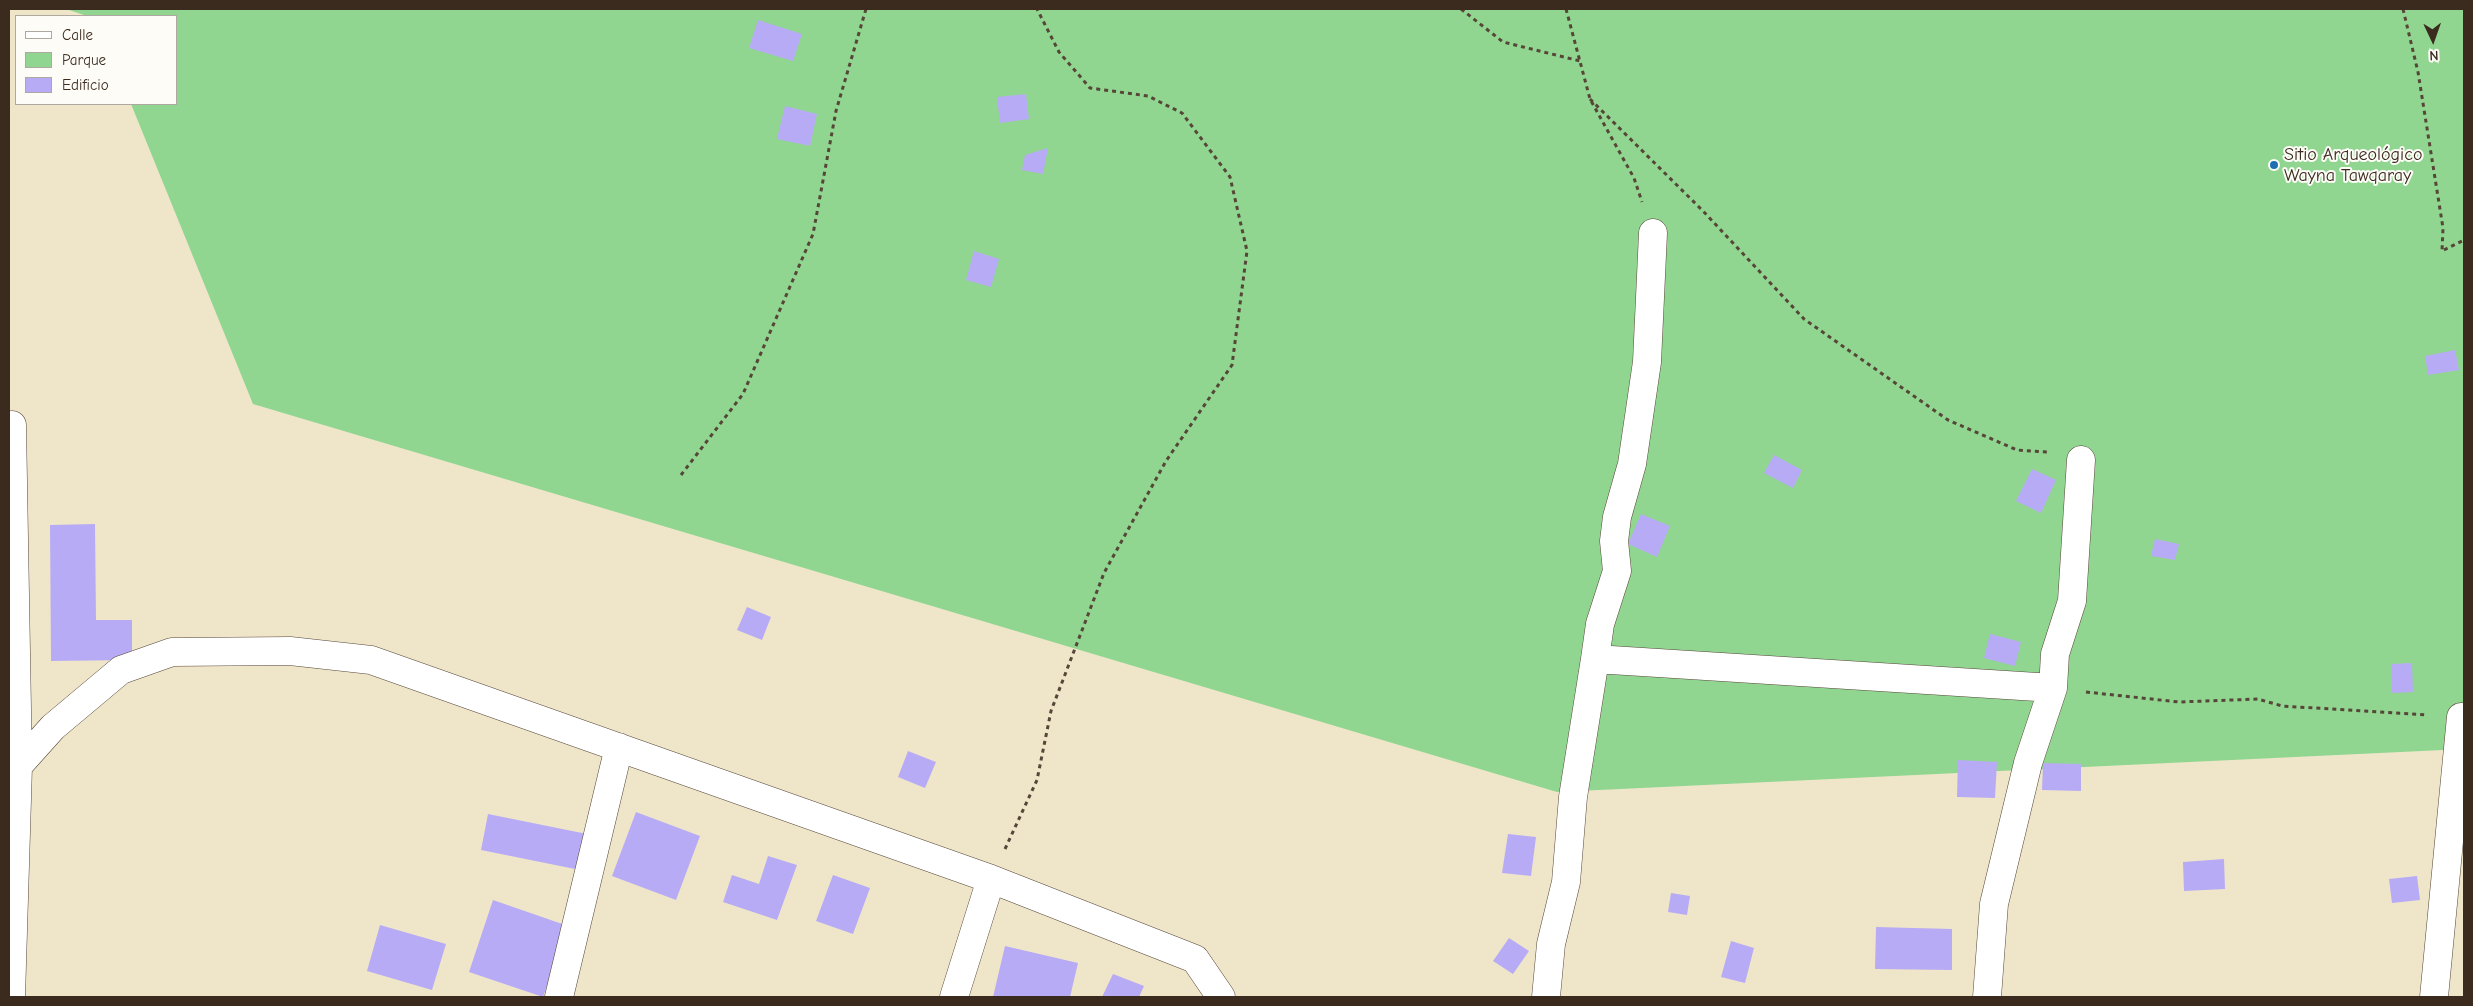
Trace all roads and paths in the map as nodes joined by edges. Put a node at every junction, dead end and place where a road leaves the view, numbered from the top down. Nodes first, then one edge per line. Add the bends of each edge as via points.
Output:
1 (866, 9) edge
2 (1036, 9) edge
3 (1461, 9) edge
4 (1566, 9) edge
5 (2403, 9) edge
6 (1580, 61) junction
7 (1590, 99) junction
8 (1653, 233) joint
9 (2464, 240) edge
10 (12, 425) dead end
11 (2081, 460) joint
12 (681, 475) dead end
13 (1594, 659) junction
14 (2053, 688) junction
15 (2460, 717) joint
16 (619, 747) junction
17 (14, 766) edge
18 (991, 879) junction
19 (11, 997) edge
20 (558, 997) edge
21 (954, 997) edge
22 (1220, 997) edge
23 (1546, 997) edge
24 (1987, 997) edge
25 (2434, 997) edge

1 - 12 path via 836,111 813,234 743,394
2 - 18 path via 1059,52 1090,88 1148,96 1182,113 1230,177 1246,251 1232,364 1166,461 1104,573 1051,711 1037,780
3 - 6 path via 1504,42
4 - 6 path
5 - 9 path via 2418,72 2442,228 2442,251
6 - 7 path
7 - 8 path via 1634,178
7 - 11 path via 1703,211 1804,319 1948,420 2017,450 2051,452
8 - 13 street via 1646,362 1632,464 1617,517 1614,541 1617,571 1600,624
10 - 17 street
11 - 14 street via 2072,601 2055,654
13 - 14 street
13 - 23 street via 1573,797 1566,882 1551,944
14 - 15 path via 2179,702 2258,699 2282,706
14 - 24 street via 2028,762 1994,904
15 - 25 street
16 - 17 street via 371,660 290,651 172,652 121,670 53,727
16 - 18 street
16 - 20 street
17 - 19 street
18 - 21 street
18 - 22 street via 1195,959

